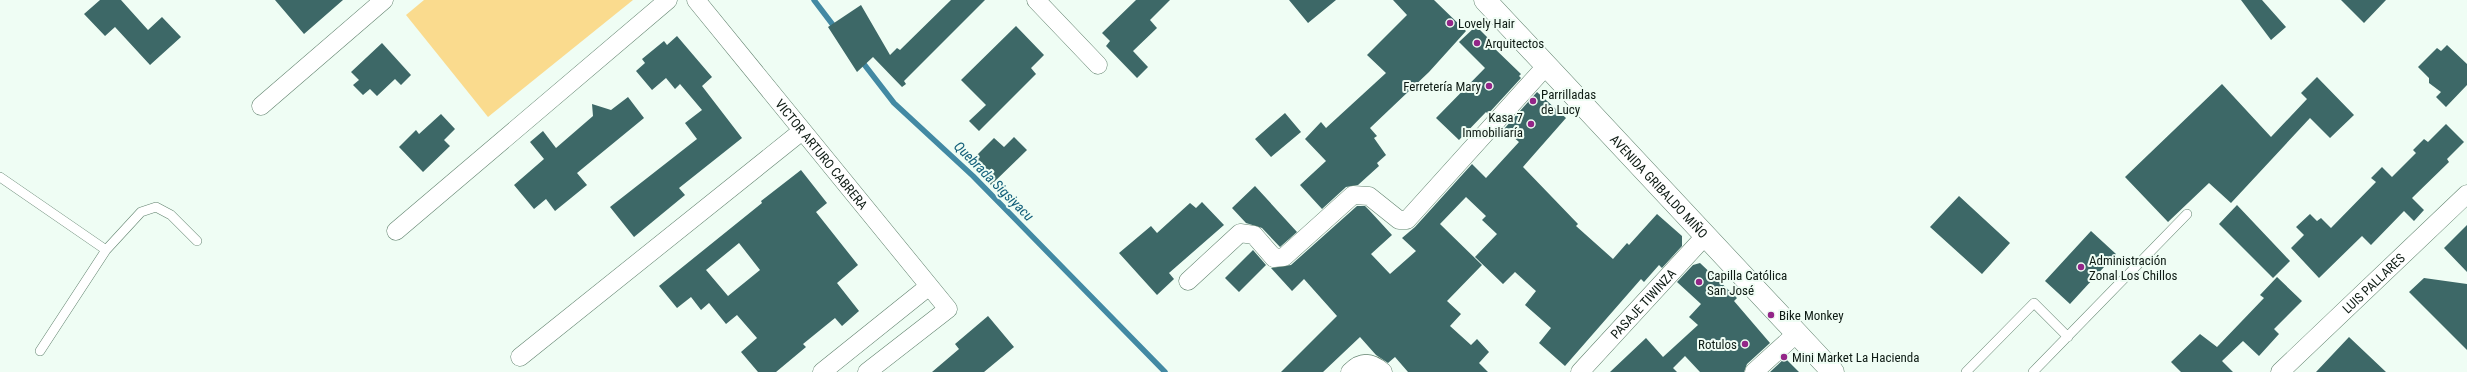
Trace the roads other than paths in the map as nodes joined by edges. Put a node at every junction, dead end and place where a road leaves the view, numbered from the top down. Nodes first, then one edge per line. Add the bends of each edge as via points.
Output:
1 (384, 0) edge
2 (668, 0) edge
3 (696, 0) edge
4 (1036, 0) edge
5 (1485, 0) edge
6 (1098, 65) dead end
7 (1546, 65) junction
8 (261, 106) dead end
9 (802, 131) junction
10 (0, 177) edge
11 (2467, 194) edge
12 (2187, 214) dead end
13 (396, 231) dead end
14 (1706, 235) junction
15 (197, 241) dead end
16 (106, 250) junction
17 (1188, 281) dead end
18 (928, 287) junction
19 (1797, 333) junction
20 (2068, 337) junction
21 (40, 351) dead end
22 (520, 357) dead end
23 (822, 372) edge
24 (867, 372) edge
25 (1350, 372) edge
26 (1383, 372) edge
27 (1580, 372) edge
28 (1754, 372) edge
29 (1834, 372) edge
30 (1966, 372) edge
31 (2033, 372) edge
32 (2280, 372) edge

1 - 8 street
2 - 13 street
3 - 9 street, VICTOR ARTURO CABRERA
4 - 6 street
5 - 7 street, AVENIDA GRIBALDO MIÑO
7 - 14 street, AVENIDA GRIBALDO MIÑO
7 - 17 street via 1407,220 1399,220 1370,196 1353,195 1284,257 1274,258 1254,235 1240,233
9 - 18 street, VICTOR ARTURO CABRERA
9 - 22 street
10 - 16 lane
11 - 32 street, LUIS PALLARES
12 - 20 lane
14 - 19 street, AVENIDA GRIBALDO MIÑO
14 - 27 street, PASAJE TIWINZA
15 - 16 lane via 171,215 156,207 141,212
16 - 21 lane
18 - 23 street
18 - 24 street, VICTOR ARTURO CABRERA via 948,309
19 - 28 street
19 - 29 street, AVENIDA GRIBALDO MIÑO
20 - 30 lane via 2034,303
20 - 31 lane
25 - 26 street via 1358,364 1364,363 1377,366

